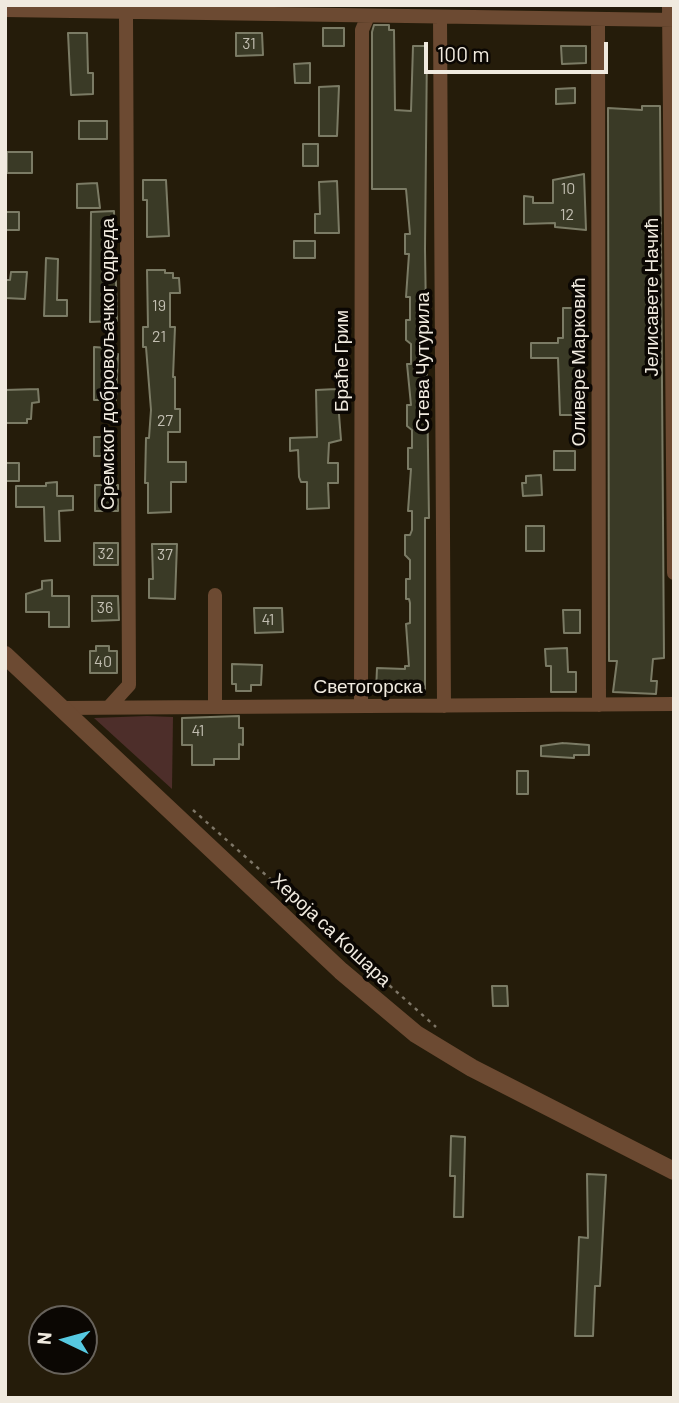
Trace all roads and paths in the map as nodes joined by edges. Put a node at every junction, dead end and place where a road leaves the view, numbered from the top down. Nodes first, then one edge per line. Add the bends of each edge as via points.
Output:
1 (669, 5) edge
2 (5, 10) edge
3 (389, 11) edge
4 (488, 11) edge
5 (573, 12) edge
6 (126, 14) junction
7 (368, 16) junction
8 (440, 17) junction
9 (598, 20) junction
10 (671, 20) edge
11 (674, 573) edge
12 (215, 595) dead end
13 (5, 655) edge
14 (674, 704) edge
15 (599, 705) junction
16 (361, 706) junction
17 (444, 706) junction
18 (110, 707) junction
19 (215, 707) junction
20 (62, 708) junction
21 (189, 807) dead end
22 (441, 1031) dead end
23 (674, 1171) edge

1 - 10 street, Јелисавете Начић
2 - 6 street
3 - 7 street
3 - 8 street
4 - 5 street
4 - 8 street
5 - 9 street
6 - 7 street
6 - 18 street, Сремског добровољачког одреда via 129,685
7 - 16 street, Браће Грим via 362,30
8 - 17 street, Стева Чутурила
9 - 10 street
9 - 15 street, Оливере Марковић
10 - 11 street, Јелисавете Начић
12 - 19 street
13 - 20 street, Хероја са Кошара
14 - 15 street, Светогорска
15 - 17 street, Светогорска
16 - 17 street, Светогорска
16 - 19 street, Светогорска
18 - 19 street, Светогорска
18 - 20 street, Светогорска
20 - 23 street, Хероја са Кошара via 341,971 416,1034 472,1068
21 - 22 path

